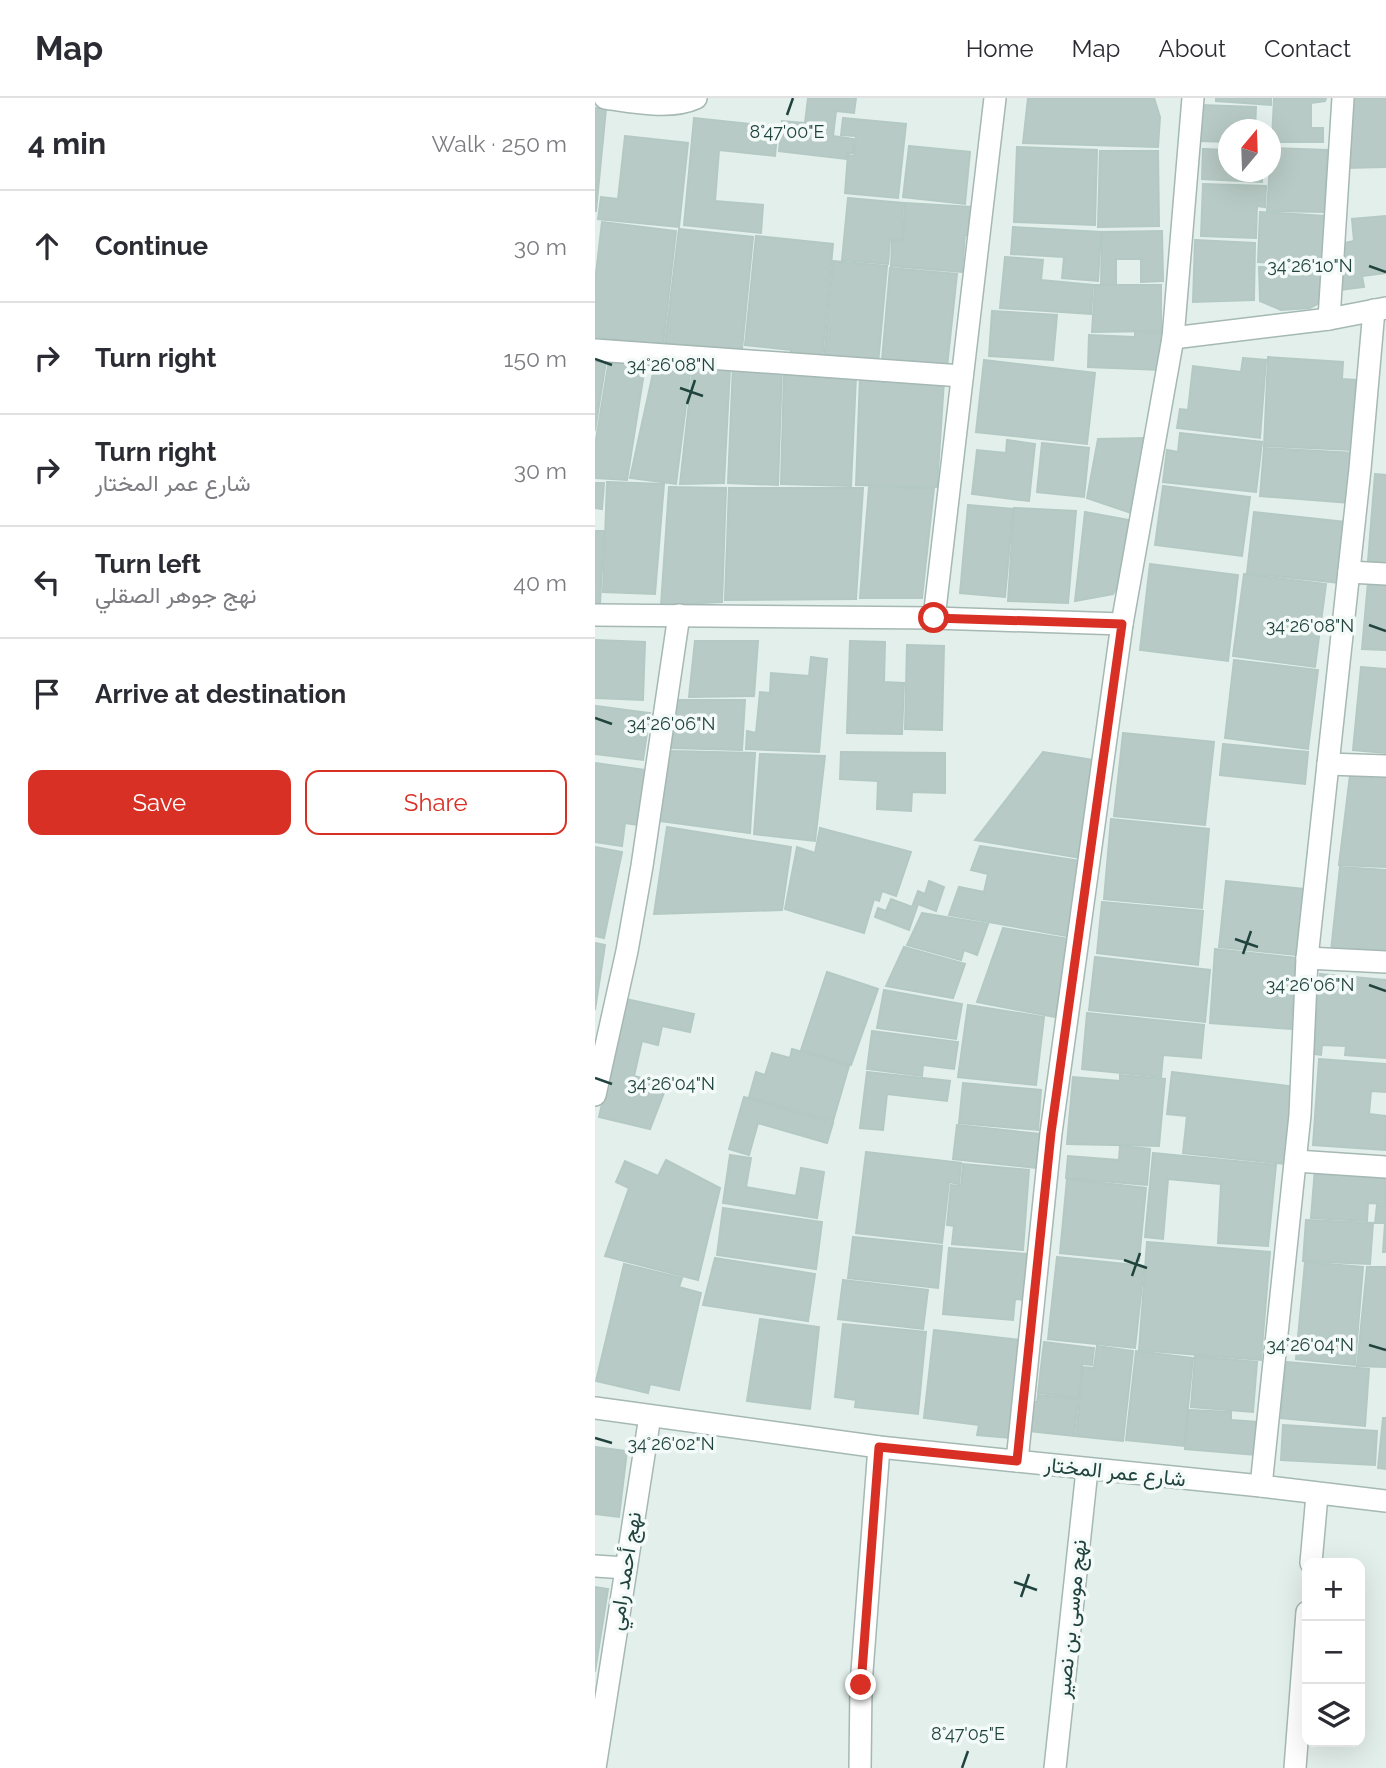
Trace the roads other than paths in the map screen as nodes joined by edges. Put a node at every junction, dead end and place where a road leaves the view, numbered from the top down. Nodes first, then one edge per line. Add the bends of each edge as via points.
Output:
1 (605, 98) edge
2 (696, 98) edge
3 (995, 98) edge
4 (1193, 98) edge
5 (1343, 98) edge
6 (1380, 309) edge
7 (1329, 319) junction
8 (1173, 338) junction
9 (595, 350) edge
10 (962, 376) junction
11 (1349, 572) junction
12 (1386, 574) edge
13 (595, 615) edge
14 (679, 615) junction
15 (934, 618) junction
16 (1122, 624) junction
17 (1328, 764) junction
18 (1386, 766) edge
19 (1307, 958) junction
20 (1386, 962) edge
21 (596, 1086) edge
22 (1296, 1161) junction
23 (1386, 1167) edge
24 (595, 1408) edge
25 (650, 1416) junction
26 (879, 1447) junction
27 (1017, 1461) junction
28 (1087, 1470) junction
29 (1261, 1486) junction
30 (1317, 1494) junction
31 (1386, 1502) edge
32 (1311, 1558) edge
33 (595, 1566) edge
34 (626, 1568) junction
35 (1306, 1621) edge
36 (595, 1768) edge
37 (860, 1768) edge
38 (1055, 1768) edge
39 (1295, 1768) edge

1 - 2 street via 684,104
3 - 10 street
4 - 8 street
5 - 7 street
6 - 7 street
6 - 11 street
7 - 8 street
8 - 16 street
9 - 10 street
10 - 15 street
11 - 12 street
11 - 17 street
13 - 14 street
14 - 15 street
14 - 21 street via 640,878
15 - 16 street
16 - 27 street via 1051,1133
17 - 18 street
17 - 19 street
19 - 20 street
19 - 22 street
22 - 23 street
22 - 29 street
24 - 25 street, شارع عمر المختار
25 - 26 street, شارع عمر المختار
25 - 34 street, نهج أحمد رامي
26 - 27 street, شارع عمر المختار
26 - 37 street via 861,1685
27 - 28 street, شارع عمر المختار
28 - 29 street, شارع عمر المختار
28 - 38 street, نهج موسى بن نصير
29 - 30 street, شارع عمر المختار
30 - 31 street, شارع عمر المختار
30 - 32 street
33 - 34 street
34 - 36 street, نهج أحمد رامي
35 - 39 street

